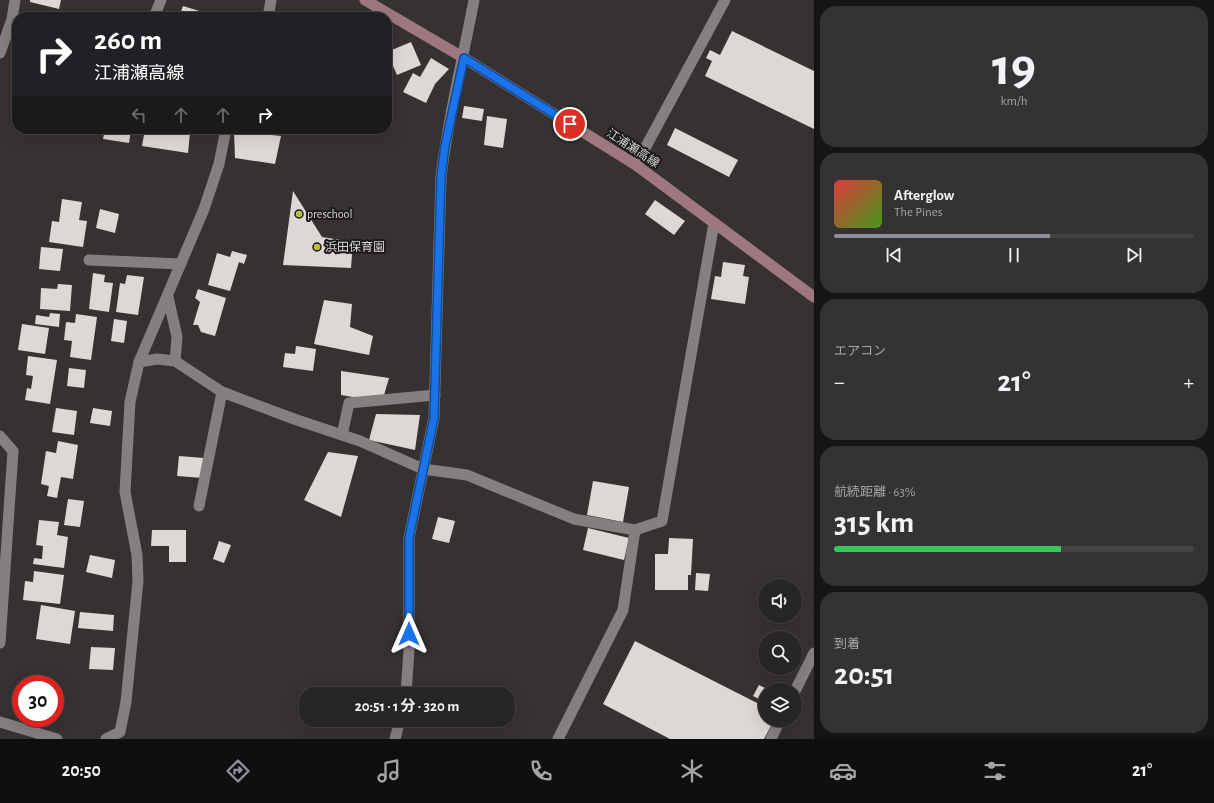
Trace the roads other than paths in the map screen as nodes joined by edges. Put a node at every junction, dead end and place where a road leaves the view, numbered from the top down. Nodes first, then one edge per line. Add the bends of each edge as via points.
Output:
1 (15, 0) edge
2 (161, 0) edge
3 (271, 0) edge
4 (365, 0) edge
5 (474, 0) edge
6 (725, 0) edge
7 (13, 12) edge
8 (156, 12) edge
9 (269, 12) edge
10 (385, 12) edge
11 (392, 16) edge
12 (12, 19) edge
13 (0, 53) edge
14 (464, 58) junction
15 (225, 134) edge
16 (636, 165) junction
17 (714, 223) junction
18 (90, 260) dead end
19 (181, 264) junction
20 (168, 297) junction
21 (814, 297) edge
22 (139, 362) junction
23 (175, 362) junction
24 (222, 392) junction
25 (434, 395) junction
26 (342, 435) junction
27 (0, 436) edge
28 (423, 469) junction
29 (199, 506) dead end
30 (636, 530) junction
31 (0, 643) edge
32 (814, 653) edge
33 (799, 683) edge
34 (406, 687) edge
35 (0, 722) edge
36 (399, 727) edge
37 (777, 727) edge
38 (124, 735) edge
39 (57, 739) edge
40 (106, 739) edge
41 (396, 739) edge
42 (558, 739) edge
43 (771, 739) edge

1 - 7 street
2 - 8 street
3 - 9 street
4 - 10 main road, 江浦瀬高線
5 - 14 street
6 - 16 street
11 - 14 main road, 江浦瀬高線
12 - 13 street
14 - 16 main road, 江浦瀬高線
14 - 25 street via 441,177
15 - 19 street via 209,194
16 - 17 main road, 江浦瀬高線
17 - 21 main road, 江浦瀬高線
17 - 30 street via 662,520
18 - 19 street
19 - 20 street
20 - 22 street
20 - 23 street via 177,337
22 - 23 street
22 - 38 street via 130,402 125,492 137,555 138,581
23 - 24 street
24 - 26 street
24 - 29 street
25 - 26 street via 349,403
25 - 28 street via 434,418
26 - 28 street
27 - 31 street via 13,451
28 - 30 street via 466,475 574,519
28 - 34 street via 409,538
30 - 42 street via 623,610
32 - 33 street
35 - 39 street
36 - 41 street
37 - 43 street
38 - 40 street

